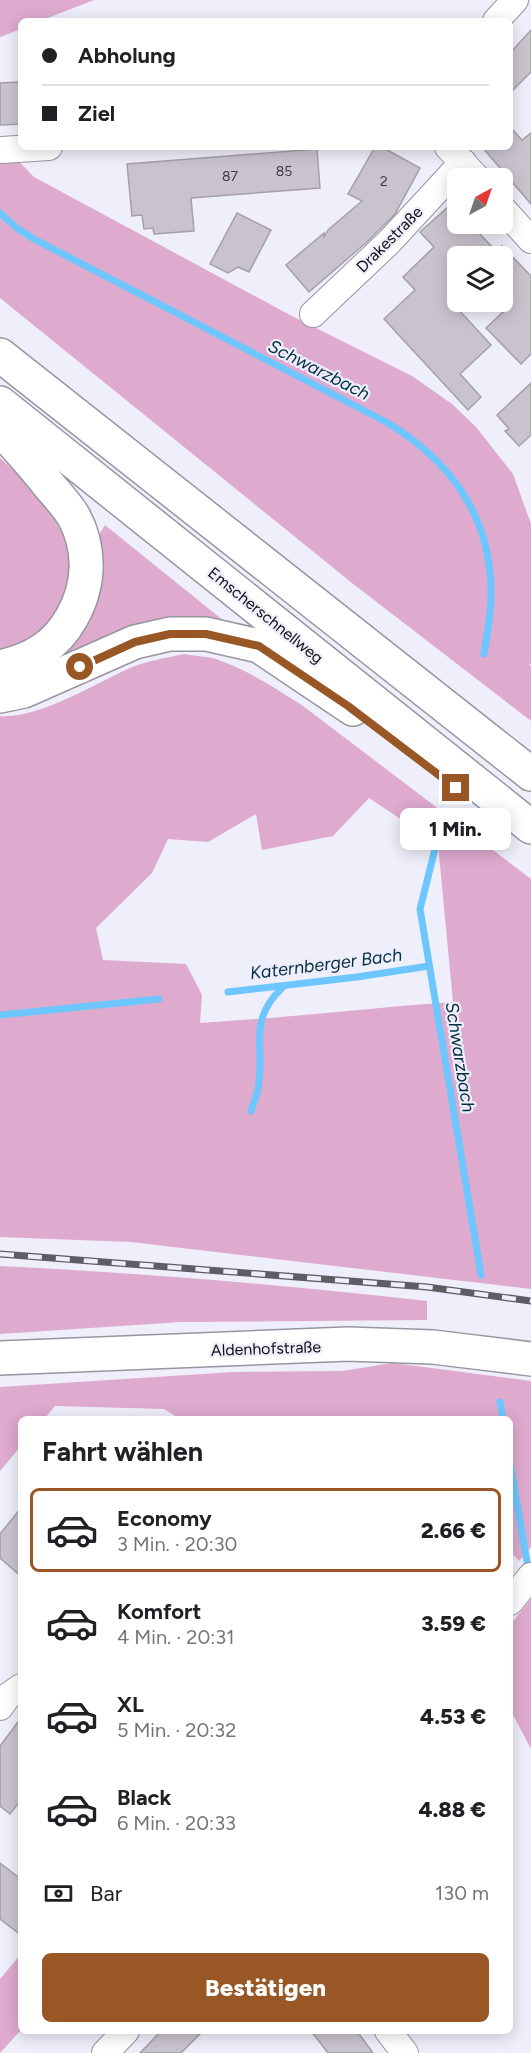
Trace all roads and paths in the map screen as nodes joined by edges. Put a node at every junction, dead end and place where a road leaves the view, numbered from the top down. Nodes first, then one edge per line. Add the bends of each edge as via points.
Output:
1 (515, 0) edge
2 (499, 18) edge
3 (18, 149) edge
4 (2, 150) dead end
5 (463, 163) edge
6 (513, 220) edge
7 (531, 240) edge
8 (313, 314) dead end
9 (0, 355) edge
10 (0, 403) edge
11 (0, 429) edge
12 (0, 668) edge
13 (0, 696) edge
14 (531, 774) edge
15 (531, 828) edge
16 (0, 1358) edge
17 (531, 1359) edge
18 (18, 1689) edge
19 (0, 1707) edge
20 (123, 2034) edge
21 (390, 2034) edge
22 (105, 2053) edge
23 (405, 2053) edge

1 - 2 street
3 - 4 street
5 - 8 street, Drakestraße via 389,242
6 - 7 street
9 - 14 main road
10 - 15 main road, Emscherschnellweg
11 - 12 main road via 73,514 87,560 87,579 80,603 68,625 38,654
13 - 15 main road via 24,692 135,642 170,634 206,634 259,646 348,706 474,802
16 - 17 main road, Aldenhofstraße via 348,1344 433,1347
18 - 19 street
20 - 22 street
21 - 23 street

